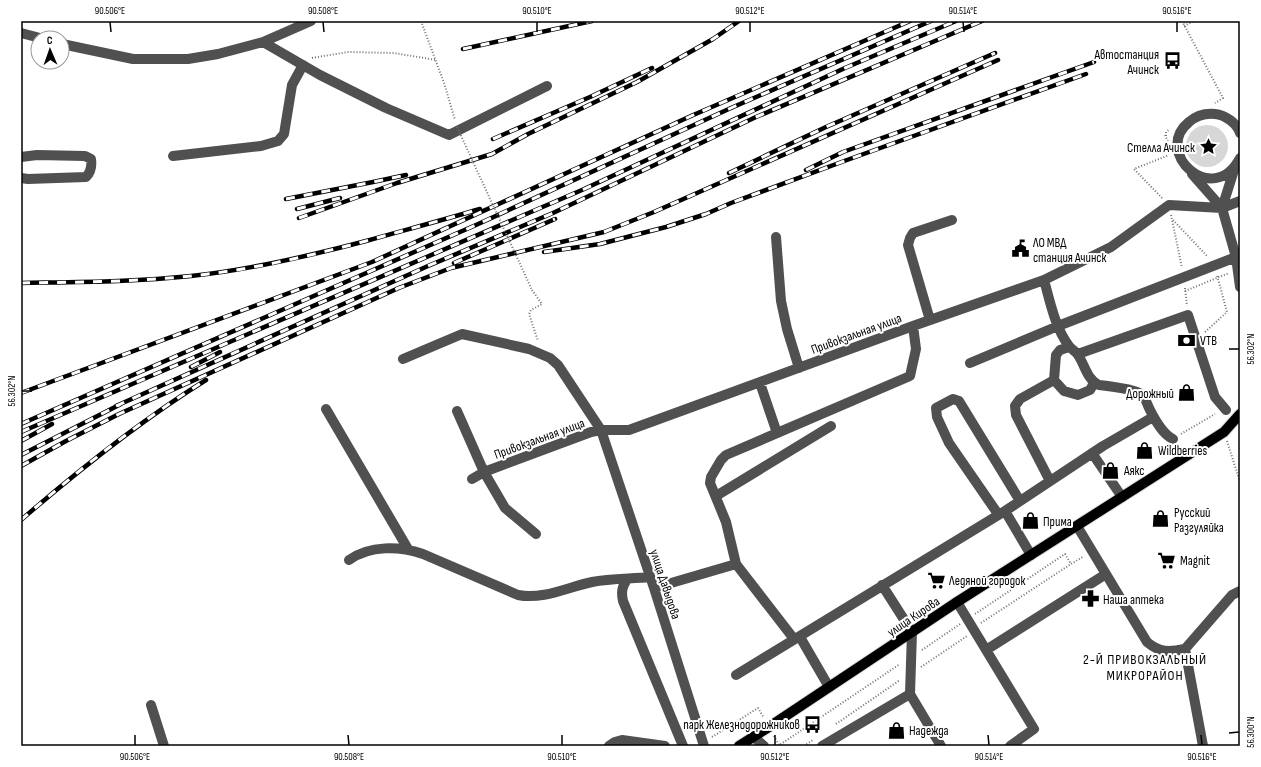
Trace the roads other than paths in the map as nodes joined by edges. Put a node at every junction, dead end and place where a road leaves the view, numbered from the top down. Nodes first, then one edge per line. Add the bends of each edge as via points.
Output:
1 (311, 21) edge
2 (263, 42) junction
3 (70, 46) edge
4 (300, 63) junction
5 (548, 86) dead end
6 (1240, 133) edge
7 (173, 156) dead end
8 (21, 157) edge
9 (1238, 163) edge
10 (1189, 171) junction
11 (21, 178) edge
12 (1240, 201) edge
13 (1222, 208) junction
14 (952, 220) dead end
15 (776, 237) dead end
16 (1236, 257) junction
17 (1044, 280) junction
18 (1240, 287) edge
19 (930, 320) junction
20 (913, 326) junction
21 (1058, 326) junction
22 (1069, 347) junction
23 (1078, 354) junction
24 (403, 359) dead end
25 (970, 363) dead end
26 (799, 368) junction
27 (1054, 380) junction
28 (760, 383) junction
29 (1094, 383) junction
30 (326, 409) dead end
31 (1226, 410) dead end
32 (457, 411) dead end
33 (1240, 414) edge
34 (1153, 417) junction
35 (831, 426) dead end
36 (601, 430) junction
37 (777, 433) junction
38 (1173, 439) dead end
39 (1092, 453) junction
40 (484, 472) junction
41 (472, 479) dead end
42 (1050, 481) junction
43 (716, 496) junction
44 (1122, 497) junction
45 (1020, 501) junction
46 (1001, 513) junction
47 (1077, 526) junction
48 (536, 534) dead end
49 (408, 549) junction
50 (1030, 555) junction
51 (348, 560) dead end
52 (736, 564) junction
53 (1106, 574) junction
54 (650, 577) junction
55 (627, 579) junction
56 (882, 586) junction
57 (654, 588) junction
58 (1240, 591) edge
59 (957, 602) junction
60 (912, 632) junction
61 (797, 638) junction
62 (1185, 648) junction
63 (986, 650) junction
64 (736, 675) dead end
65 (829, 687) junction
66 (910, 694) junction
67 (151, 705) dead end
68 (754, 737) junction
69 (819, 742) edge
70 (703, 744) edge
71 (938, 745) edge
72 (164, 746) edge
73 (609, 746) edge
74 (665, 746) edge
75 (683, 746) edge
76 (739, 746) edge
77 (764, 746) edge
78 (1010, 746) edge
79 (1203, 746) edge

1 - 2 street
2 - 3 street via 218,54 159,60 133,59
2 - 4 street
4 - 5 street via 386,108 449,135
4 - 7 street via 292,85 284,134 278,141 261,146
6 - 10 street via 1232,121 1220,115 1208,113 1195,117 1186,125 1178,144 1181,161
8 - 11 street via 85,156 90,159 91,165 86,177
9 - 10 street via 1225,175 1213,178
9 - 13 street
10 - 13 street
12 - 13 street, Привокзальная улица
13 - 16 street
13 - 17 street, Привокзальная улица via 1169,205 1111,247
14 - 19 street via 913,233 908,245
15 - 26 street via 781,301
16 - 18 street
16 - 21 street
17 - 19 street, Привокзальная улица
17 - 21 street
19 - 20 street, Привокзальная улица
20 - 26 street, Привокзальная улица
20 - 37 street via 916,349 910,376
21 - 22 street
21 - 25 street
22 - 23 street
22 - 27 street via 1060,350 1056,355
23 - 29 street
23 - 31 street via 1188,315 1216,397
24 - 36 street, улица Давыдова via 462,334 542,353 558,364
26 - 28 street, Привокзальная улица
27 - 29 street via 1064,391 1078,395 1090,390
27 - 42 street via 1020,399 1015,406 1016,415
28 - 36 street, Привокзальная улица via 629,430
28 - 37 street
29 - 34 street via 1141,393
30 - 49 street
32 - 40 street
33 - 44 main road, улица Кирова via 1224,432
34 - 38 street via 1167,436
34 - 39 street
35 - 43 street
36 - 40 street, Привокзальная улица
36 - 54 street, улица Давыдова
37 - 43 street via 726,455 711,477 710,483
39 - 42 street
39 - 44 street
40 - 41 street, Привокзальная улица
40 - 48 street via 505,508
42 - 45 street
43 - 52 street via 726,522
44 - 47 main road, улица Кирова
45 - 46 street
45 - 46 street via 959,401 953,399 936,408 937,417 949,443
46 - 50 street
46 - 56 street
47 - 50 main road, улица Кирова
47 - 53 street
49 - 51 street via 370,551 357,554
49 - 55 street via 527,597 592,582
50 - 59 main road, улица Кирова
52 - 57 street
52 - 61 street
53 - 62 street via 1147,642 1154,648 1164,651
53 - 63 street
54 - 55 street
54 - 57 street, улица Давыдова
55 - 75 street via 622,587 623,601
56 - 60 street
56 - 61 street
57 - 70 street, улица Давыдова
58 - 62 street via 1232,595
59 - 60 main road, улица Кирова
59 - 63 street
60 - 65 main road, улица Кирова
60 - 66 street
61 - 64 street
61 - 65 street
62 - 79 street
63 - 78 street via 1034,729
65 - 68 main road, улица Кирова
66 - 69 street
66 - 71 street
67 - 72 street
68 - 76 main road, улица Кирова
68 - 77 street
73 - 74 street via 622,740

